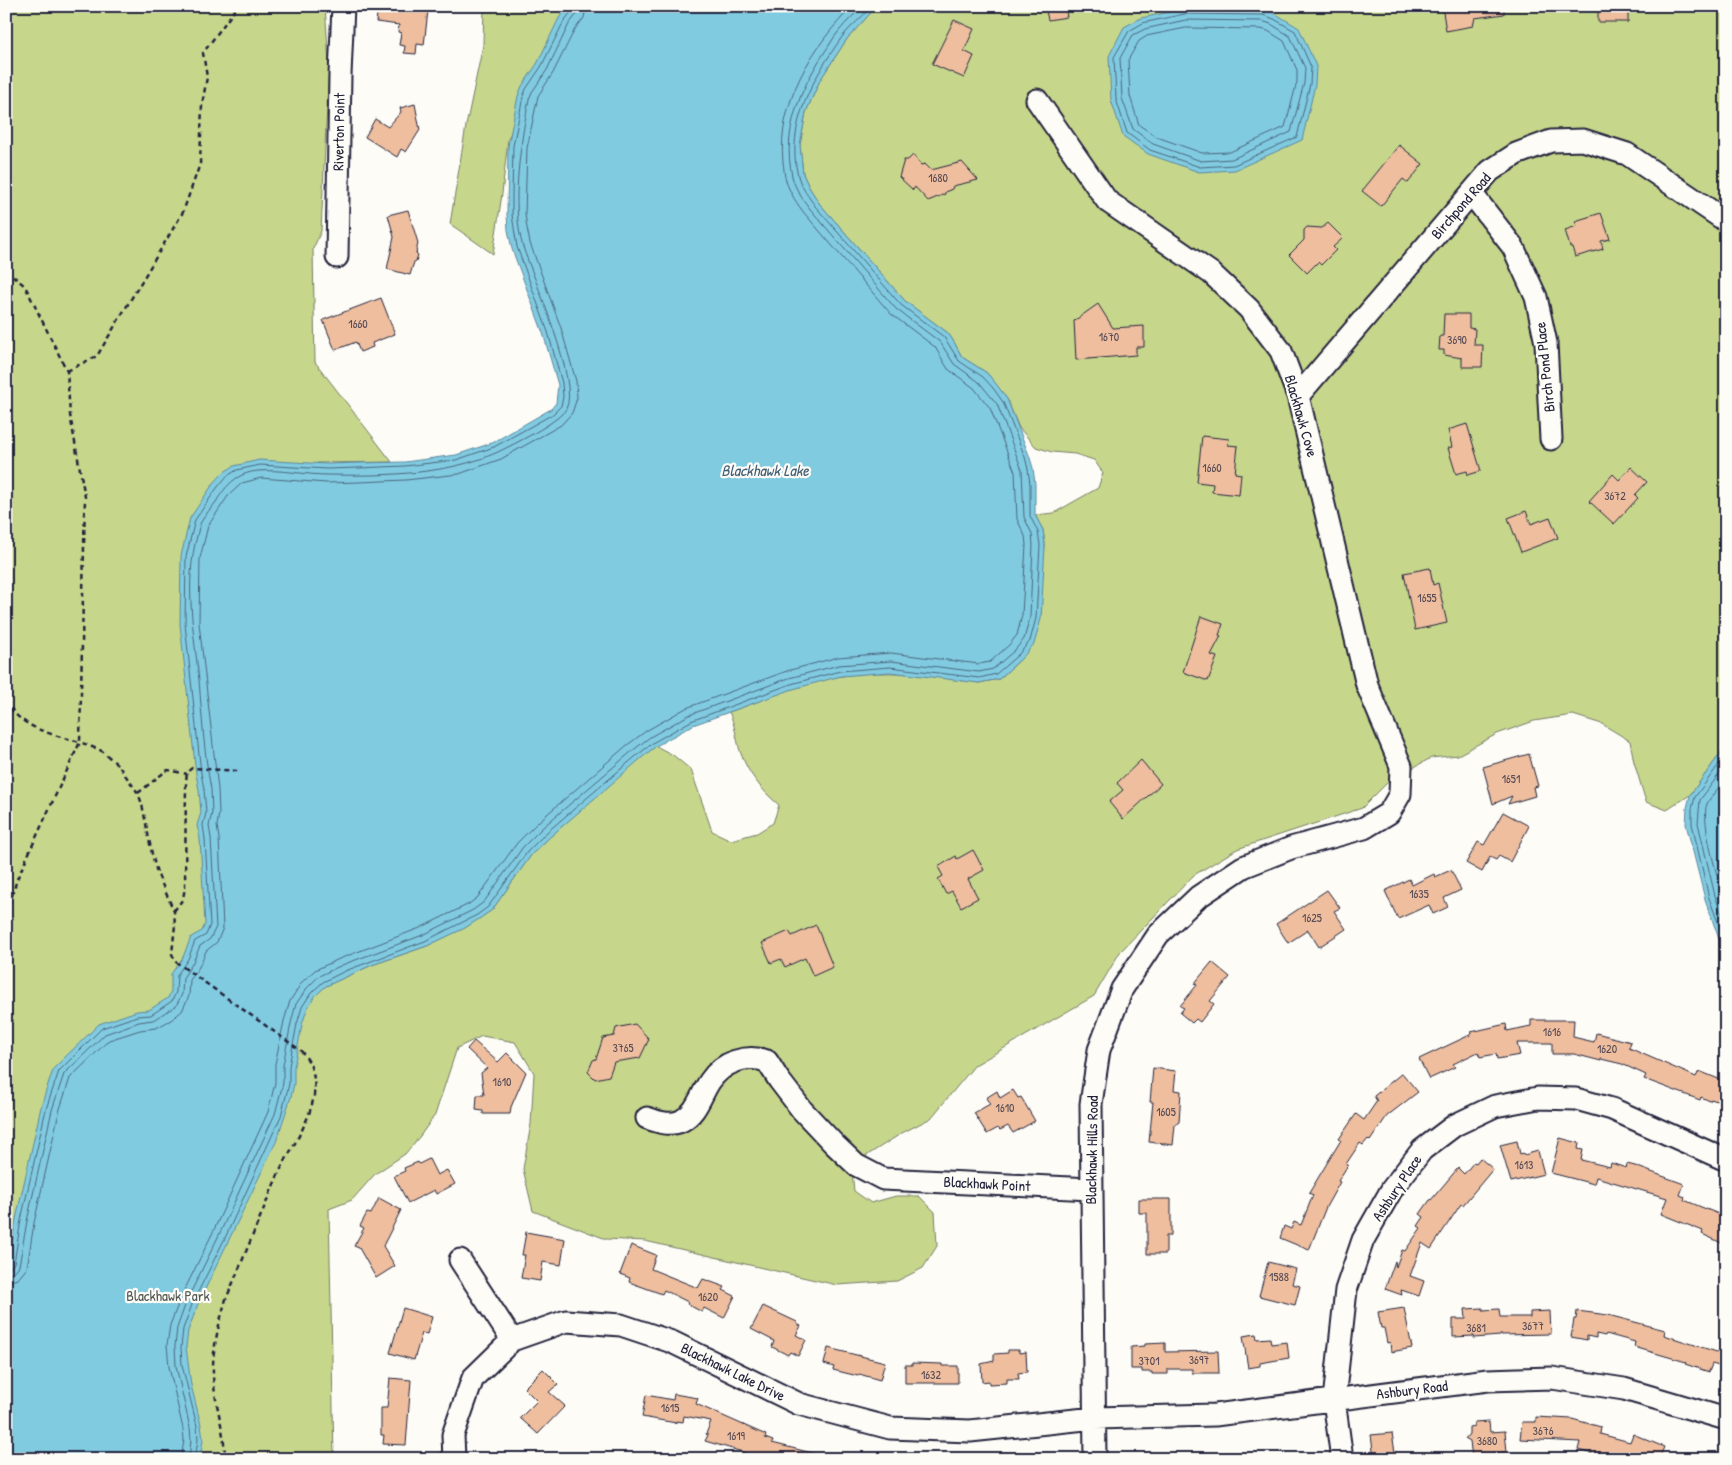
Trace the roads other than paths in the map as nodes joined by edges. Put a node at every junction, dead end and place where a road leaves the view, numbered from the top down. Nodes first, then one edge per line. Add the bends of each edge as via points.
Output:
1 (343, 6) edge
2 (1037, 100) dead end
3 (1472, 194) junction
4 (1726, 221) edge
5 (338, 257) dead end
6 (1298, 396) junction
7 (1551, 439) dead end
8 (1400, 794) joint
9 (647, 1118) dead end
10 (1726, 1160) edge
11 (1091, 1189) junction
12 (460, 1260) dead end
13 (512, 1340) junction
14 (1334, 1400) junction
15 (1095, 1418) junction
16 (1726, 1419) edge
17 (454, 1459) edge
18 (1095, 1459) edge
19 (1342, 1459) edge

1 - 5 street, Riverton Point
2 - 6 street, Blackhawk Cove via 1106,201 1211,273 1249,309 1281,351
3 - 4 street, Birchpond Road via 1490,171 1516,154 1551,141 1584,140 1627,154
3 - 6 street, Birchpond Road
3 - 7 street, Birch Pond Place via 1513,247 1536,297 1546,343
6 - 8 street, Blackhawk Cove via 1367,685 1401,766
8 - 11 street, Blackhawk Hills Road via 1389,813 1364,828 1291,848 1244,867 1198,897 1158,935 1122,989 1099,1050 1091,1104
9 - 11 street, Blackhawk Point via 664,1124 679,1122 688,1116 710,1081 726,1064 757,1058 767,1061 802,1110 834,1144 856,1165 882,1179
10 - 14 street, Ashbury Place via 1612,1109 1576,1099 1538,1098 1495,1106 1455,1125 1422,1150 1392,1189 1363,1240 1346,1290
11 - 15 street, Blackhawk Hills Road
12 - 13 street
13 - 15 street, Blackhawk Lake Drive via 566,1321 621,1325 672,1342 799,1404 890,1428 970,1432
13 - 17 street, Blackhawk Lake Drive via 473,1378 453,1435
14 - 15 street, Ashbury Road via 1215,1415
14 - 16 street, Ashbury Road via 1488,1380 1552,1378 1624,1389
14 - 19 street, Ashbury Place
15 - 18 street, Blackhawk Hills Road

